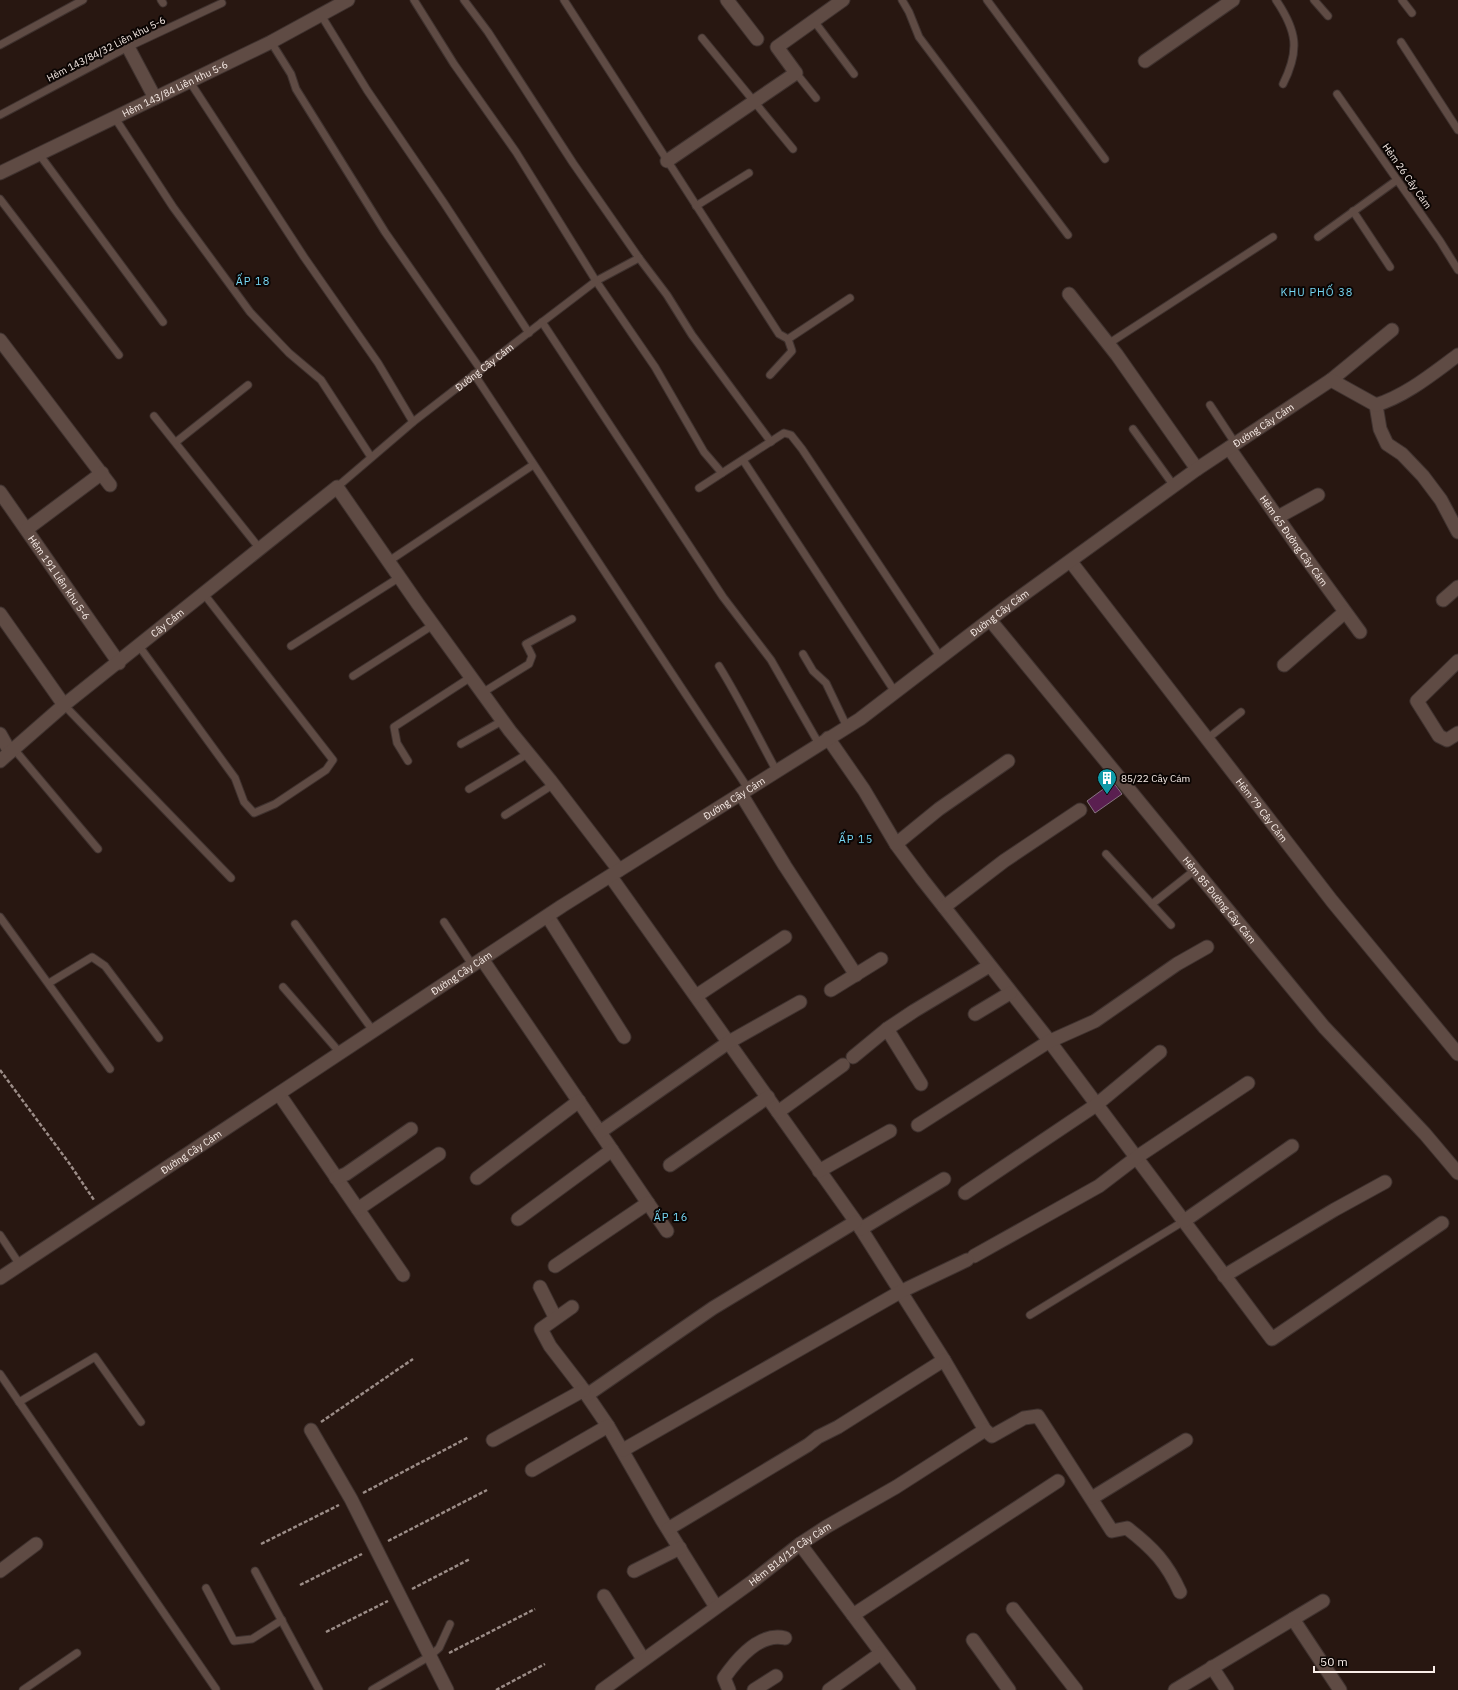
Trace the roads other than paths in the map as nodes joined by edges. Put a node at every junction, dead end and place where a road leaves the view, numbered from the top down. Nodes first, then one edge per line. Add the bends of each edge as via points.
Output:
1 (83, 0) edge
2 (348, 0) edge
3 (414, 0) edge
4 (464, 0) edge
5 (564, 0) edge
6 (727, 0) edge
7 (843, 0) edge
8 (902, 0) edge
9 (987, 0) edge
10 (1233, 0) edge
11 (1276, 0) edge
12 (1314, 0) edge
13 (1402, 0) edge
14 (222, 3) dead end
15 (1412, 13) dead end
16 (321, 15) junction
17 (1328, 16) dead end
18 (814, 21) junction
19 (702, 38) dead end
20 (757, 39) dead end
21 (271, 42) junction
22 (1401, 42) dead end
23 (0, 45) edge
24 (128, 47) junction
25 (1145, 61) dead end
26 (796, 73) junction
27 (854, 74) dead end
28 (190, 82) junction
29 (1283, 84) dead end
30 (1337, 94) dead end
31 (156, 98) junction
32 (816, 98) dead end
33 (754, 102) junction
34 (0, 115) edge
35 (115, 118) junction
36 (1458, 130) edge
37 (792, 149) dead end
38 (39, 154) junction
39 (1105, 159) dead end
40 (667, 161) junction
41 (0, 173) edge
42 (749, 173) dead end
43 (1397, 180) junction
44 (0, 199) edge
45 (696, 206) junction
46 (1353, 212) junction
47 (1068, 235) dead end
48 (1318, 236) dead end
49 (1273, 237) dead end
50 (639, 258) junction
51 (1390, 267) dead end
52 (1458, 270) edge
53 (596, 281) junction
54 (1069, 294) dead end
55 (850, 298) dead end
56 (163, 322) dead end
57 (542, 322) junction
58 (1392, 330) dead end
59 (529, 332) junction
60 (788, 339) junction
61 (0, 340) edge
62 (1108, 344) junction
63 (1458, 355) edge
64 (119, 356) dead end
65 (478, 372) junction
66 (770, 375) dead end
67 (1331, 380) junction
68 (248, 386) dead end
69 (1210, 405) dead end
70 (1376, 405) junction
71 (154, 416) dead end
72 (414, 422) junction
73 (1133, 429) dead end
74 (176, 442) junction
75 (770, 442) junction
76 (1232, 445) junction
77 (371, 456) junction
78 (743, 460) junction
79 (533, 465) junction
80 (1197, 469) junction
81 (102, 473) junction
82 (722, 473) junction
83 (110, 485) dead end
84 (1174, 486) junction
85 (337, 487) junction
86 (700, 488) dead end
87 (0, 492) edge
88 (1318, 495) dead end
89 (1278, 517) junction
90 (1455, 528) edge
91 (27, 529) junction
92 (260, 549) junction
93 (389, 561) junction
94 (1071, 562) junction
95 (400, 577) junction
96 (1458, 587) edge
97 (204, 594) junction
98 (1443, 600) dead end
99 (1345, 612) junction
100 (0, 614) edge
101 (572, 619) dead end
102 (990, 620) junction
103 (433, 625) junction
104 (1360, 632) dead end
105 (139, 646) junction
106 (291, 646) dead end
107 (803, 654) dead end
108 (941, 658) junction
109 (1458, 661) edge
110 (119, 663) junction
111 (1284, 665) dead end
112 (719, 666) dead end
113 (353, 676) dead end
114 (470, 677) junction
115 (895, 692) junction
116 (482, 693) junction
117 (64, 705) junction
118 (1241, 712) dead end
119 (502, 721) junction
120 (847, 727) junction
121 (1458, 733) edge
122 (0, 734) edge
123 (1207, 739) junction
124 (823, 741) junction
125 (460, 744) dead end
126 (12, 750) junction
127 (529, 754) junction
128 (408, 760) dead end
129 (0, 761) edge
130 (1008, 761) dead end
131 (776, 770) junction
132 (554, 784) junction
133 (469, 789) dead end
134 (745, 792) junction
135 (1080, 810) dead end
136 (506, 815) dead end
137 (896, 844) junction
138 (98, 849) dead end
139 (1106, 854) dead end
140 (1195, 870) junction
141 (615, 873) junction
142 (231, 878) dead end
143 (1152, 904) junction
144 (944, 907) junction
145 (0, 917) edge
146 (548, 917) junction
147 (444, 922) dead end
148 (295, 924) dead end
149 (1171, 925) dead end
150 (785, 937) dead end
151 (1207, 947) dead end
152 (881, 959) dead end
153 (478, 963) junction
154 (989, 966) junction
155 (856, 975) junction
156 (49, 984) junction
157 (283, 987) dead end
158 (831, 990) dead end
159 (1010, 993) junction
160 (696, 996) junction
161 (800, 1002) dead end
162 (975, 1014) dead end
163 (887, 1029) junction
164 (374, 1032) junction
165 (624, 1037) dead end
166 (159, 1038) dead end
167 (729, 1042) junction
168 (1048, 1042) junction
169 (1160, 1052) dead end
170 (341, 1054) junction
171 (1458, 1054) edge
172 (110, 1069) dead end
173 (1248, 1083) dead end
174 (921, 1084) dead end
175 (279, 1094) junction
176 (768, 1097) junction
177 (579, 1101) junction
178 (1096, 1105) junction
179 (778, 1112) junction
180 (918, 1125) dead end
181 (411, 1129) dead end
182 (890, 1131) dead end
183 (600, 1132) junction
184 (1292, 1146) dead end
185 (612, 1150) junction
186 (439, 1154) dead end
187 (1137, 1157) junction
188 (670, 1165) dead end
189 (819, 1170) junction
190 (1458, 1173) edge
191 (336, 1178) junction
192 (476, 1178) dead end
193 (944, 1179) dead end
194 (1386, 1182) dead end
195 (965, 1193) dead end
196 (648, 1203) junction
197 (358, 1209) junction
198 (518, 1218) dead end
199 (1184, 1221) junction
200 (1442, 1223) dead end
201 (858, 1226) junction
202 (667, 1231) dead end
203 (0, 1235) edge
204 (20, 1265) junction
205 (555, 1266) dead end
206 (403, 1275) dead end
207 (1224, 1276) junction
208 (0, 1278) edge
209 (540, 1287) dead end
210 (900, 1292) junction
211 (572, 1307) dead end
212 (1030, 1315) dead end
213 (555, 1317) junction
214 (944, 1360) junction
215 (0, 1374) edge
216 (586, 1393) junction
217 (19, 1402) junction
218 (141, 1422) dead end
219 (608, 1426) junction
220 (311, 1430) road end
221 (985, 1430) junction
222 (493, 1440) dead end
223 (1186, 1440) dead end
224 (623, 1450) junction
225 (532, 1470) dead end
226 (1058, 1481) dead end
227 (1092, 1498) junction
228 (668, 1529) junction
229 (36, 1544) dead end
230 (800, 1544) junction
231 (680, 1548) junction
232 (0, 1571) edge
233 (254, 1571) dead end
234 (634, 1571) dead end
235 (206, 1588) dead end
236 (1180, 1592) dead end
237 (604, 1596) dead end
238 (1323, 1601) dead end
239 (716, 1606) junction
240 (1013, 1609) dead end
241 (853, 1615) junction
242 (1293, 1619) junction
243 (282, 1620) junction
244 (450, 1624) dead end
245 (785, 1638) dead end
246 (973, 1640) dead end
247 (76, 1653) dead end
248 (881, 1653) junction
249 (431, 1659) junction
250 (643, 1659) junction
251 (1212, 1667) junction
252 (776, 1676) dead end
253 (216, 1689) edge
254 (23, 1690) edge
255 (319, 1690) edge
256 (372, 1690) edge
257 (447, 1690) edge
258 (602, 1690) edge
259 (729, 1690) edge
260 (754, 1690) edge
261 (829, 1690) edge
262 (908, 1690) edge
263 (1008, 1690) edge
264 (1076, 1690) edge
265 (1175, 1690) edge
266 (1227, 1690) edge
267 (1340, 1690) edge

1 - 23 lane
2 - 16 street, Hẻm 143/84 Liên khu 5-6
3 - 53 lane via 454,64 516,152
4 - 50 lane
5 - 40 lane
6 - 20 street
7 - 18 street
8 - 47 lane via 910,12 919,38
9 - 39 lane
10 - 25 street
11 - 29 lane via 1285,13 1294,38 1292,65
12 - 17 lane
13 - 15 lane
14 - 24 lane, Hẻm 143/84/32 Liên khu 5-6
16 - 21 street, Hẻm 143/84 Liên khu 5-6
16 - 59 lane via 367,90
18 - 26 street via 777,47
18 - 27 lane
19 - 33 lane
21 - 28 street, Hẻm 143/84 Liên khu 5-6
21 - 65 lane via 291,74 296,89 385,232
22 - 36 lane
24 - 31 street
24 - 34 lane, Hẻm 143/84/32 Liên khu 5-6
26 - 32 lane
26 - 33 street
28 - 31 street, Hẻm 143/84 Liên khu 5-6
28 - 72 lane via 304,257 378,363
30 - 43 lane, Hẻm 26 Cây Cám
31 - 35 street, Hẻm 143/84 Liên khu 5-6
33 - 37 lane
33 - 40 street
35 - 38 street, Hẻm 143/84 Liên khu 5-6
35 - 77 lane via 172,207 250,312 289,353 321,380
38 - 41 street, Hẻm 143/84 Liên khu 5-6
38 - 56 lane
40 - 45 lane
42 - 45 lane
43 - 46 lane
43 - 52 lane, Hẻm 26 Cây Cám
44 - 64 lane
45 - 60 lane via 779,334
46 - 48 lane
46 - 51 lane
49 - 62 lane
50 - 53 lane, Đường Cây Cám
50 - 75 lane
53 - 57 lane, Đường Cây Cám
53 - 82 lane via 655,367 704,452
54 - 62 street
55 - 60 lane
57 - 59 lane, Đường Cây Cám
57 - 124 lane via 723,598 771,660
58 - 67 street, Đường Cây Cám
59 - 65 lane, Đường Cây Cám
60 - 66 lane via 792,351
61 - 81 street
62 - 80 street
63 - 70 street via 1410,390
65 - 72 lane, Đường Cây Cám
65 - 79 lane
67 - 70 street
67 - 76 street, Đường Cây Cám
68 - 74 lane
69 - 76 lane
70 - 90 street via 1380,429 1387,444 1402,454 1424,476 1441,500
71 - 74 lane
72 - 77 lane, Đường Cây Cám
73 - 84 lane
74 - 92 lane
75 - 78 lane
75 - 108 lane via 784,433 802,449
76 - 80 street, Đường Cây Cám
76 - 89 street, Hẻm 65 Đường Cây Cám
77 - 85 lane, Đường Cây Cám
78 - 82 lane
78 - 115 lane
79 - 93 lane
79 - 134 lane
80 - 84 street, Đường Cây Cám
81 - 83 street
81 - 91 street
82 - 86 lane
84 - 94 street, Đường Cây Cám
85 - 92 street, Cây Cám
85 - 93 street
87 - 91 street, Hẻm 191 Liên khu 5-6
88 - 89 street
89 - 99 street, Hẻm 65 Đường Cây Cám
91 - 110 street, Hẻm 191 Liên khu 5-6
92 - 97 street, Cây Cám
93 - 95 street
94 - 102 street, Đường Cây Cám
94 - 123 street, Hẻm 79 Cây Cám
95 - 103 street
95 - 106 lane
96 - 98 street
97 - 105 street, Cây Cám
97 - 105 lane via 332,760 326,770 275,804 254,813 244,802 235,778
99 - 104 street, Hẻm 65 Đường Cây Cám
99 - 111 street
100 - 117 street
101 - 116 lane via 526,644 532,656 529,664
102 - 108 street, Đường Cây Cám
102 - 140 street, Hẻm 85 Đường Cây Cám
103 - 113 lane
103 - 114 street
105 - 110 street, Cây Cám
107 - 120 lane via 813,671 826,683
108 - 115 street, Đường Cây Cám
109 - 121 street via 1417,701 1439,736 1447,740
110 - 117 street, Cây Cám
112 - 131 lane
114 - 116 street
114 - 128 lane via 394,727 397,743
115 - 120 street, Đường Cây Cám
116 - 119 street
117 - 126 street, Cây Cám
117 - 142 lane
118 - 123 lane
119 - 125 lane
119 - 127 street
120 - 124 street, Đường Cây Cám
122 - 126 street
123 - 171 street, Hẻm 79 Cây Cám via 1332,902
124 - 131 street, Đường Cây Cám
124 - 137 street via 864,790
126 - 129 street, Cây Cám
126 - 138 lane
127 - 132 street
127 - 133 lane
130 - 137 street via 939,809
131 - 134 street, Đường Cây Cám
132 - 136 lane
132 - 141 street
134 - 141 street, Đường Cây Cám
134 - 155 street via 785,866
135 - 144 street
137 - 144 street
139 - 143 lane
140 - 143 lane
140 - 190 street, Hẻm 85 Đường Cây Cám via 1324,1027 1425,1134
141 - 146 street, Đường Cây Cám
141 - 160 street
143 - 149 lane
144 - 154 street
145 - 156 lane
146 - 153 street, Đường Cây Cám
146 - 165 street
147 - 153 lane
148 - 164 lane
150 - 160 street
151 - 168 street via 1177,964 1095,1021
152 - 155 street
153 - 164 street, Đường Cây Cám
153 - 177 street
154 - 159 street
154 - 163 street
155 - 158 street
156 - 166 lane via 92,957 105,966
156 - 172 lane
157 - 170 lane
159 - 162 street
159 - 168 street
160 - 167 street
161 - 167 street
163 - 174 street
163 - 179 street
164 - 170 street, Đường Cây Cám
167 - 176 street
167 - 183 street
168 - 178 street
168 - 180 street
169 - 178 street
170 - 175 street, Đường Cây Cám
173 - 187 street
175 - 191 street
175 - 204 street, Đường Cây Cám
176 - 179 street
176 - 188 street
177 - 183 street
177 - 192 street
178 - 187 street
178 - 195 street
179 - 189 street
181 - 191 street via 346,1174
182 - 189 street
183 - 185 street
184 - 199 street
185 - 196 street
185 - 198 street
186 - 197 street
187 - 199 street
187 - 210 street via 1099,1186 970,1258
189 - 201 street
191 - 197 street
193 - 201 street
194 - 207 street
196 - 202 street
196 - 205 street
197 - 206 street
199 - 207 street
199 - 212 lane
200 - 207 street via 1272,1339
201 - 210 street
201 - 216 street via 713,1308
203 - 204 lane
204 - 208 street, Đường Cây Cám
209 - 213 street
210 - 214 street
210 - 224 street
211 - 213 street
213 - 216 street via 541,1329 550,1346
214 - 221 street
214 - 228 street
215 - 217 lane
216 - 219 street
216 - 222 street
217 - 218 lane via 95,1357
217 - 253 lane
219 - 224 street
219 - 225 street
220 - 249 street via 351,1499
221 - 227 street via 992,1436 1024,1418 1038,1416
221 - 230 street, Hẻm B14/12 Cây Cám
223 - 227 street
224 - 228 street
226 - 241 street
227 - 236 street via 1112,1531 1127,1528 1146,1543 1170,1570
228 - 231 street
229 - 232 street
230 - 239 street, Hẻm B14/12 Cây Cám
230 - 241 street
231 - 234 street
231 - 239 street
233 - 243 lane
235 - 243 lane via 234,1641 252,1638
237 - 250 street
238 - 242 street
239 - 250 street, Hẻm B14/12 Cây Cám
240 - 264 street
241 - 248 street
242 - 251 street
242 - 267 street
243 - 255 lane
244 - 249 lane
245 - 259 street via 764,1638 733,1664 724,1678
246 - 263 street
247 - 254 lane
248 - 261 street
248 - 262 street
249 - 256 lane
249 - 257 street
250 - 258 street, Hẻm B14/12 Cây Cám
251 - 265 street
251 - 266 street
252 - 260 street

